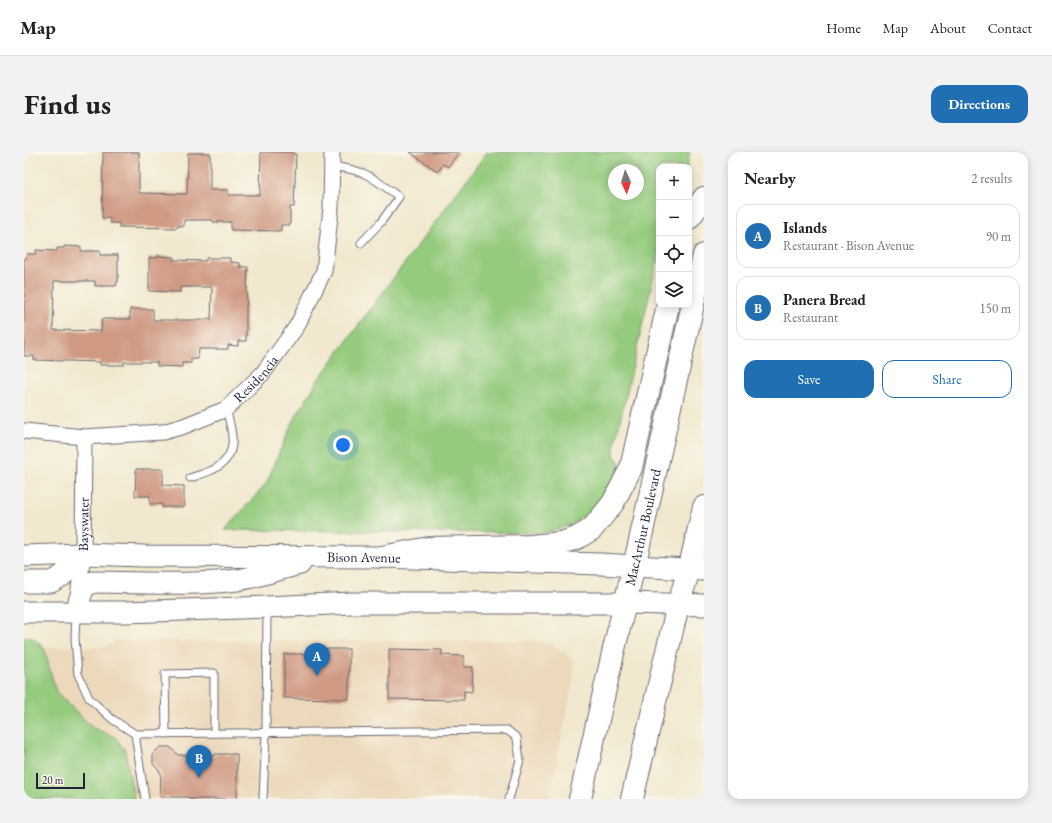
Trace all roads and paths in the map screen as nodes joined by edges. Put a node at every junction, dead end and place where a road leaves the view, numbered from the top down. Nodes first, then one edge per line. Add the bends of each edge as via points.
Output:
1 (332, 159) edge
2 (704, 198) edge
3 (692, 214) edge
4 (361, 243) dead end
5 (704, 255) edge
6 (667, 308) edge
7 (226, 409) junction
8 (24, 431) edge
9 (84, 437) junction
10 (190, 478) dead end
11 (704, 507) edge
12 (83, 554) junction
13 (24, 556) edge
14 (324, 556) junction
15 (382, 557) junction
16 (635, 566) junction
17 (697, 570) edge
18 (24, 582) edge
19 (625, 603) junction
20 (678, 605) junction
21 (704, 605) edge
22 (267, 607) junction
23 (24, 612) edge
24 (76, 612) junction
25 (214, 733) junction
26 (135, 734) junction
27 (166, 734) junction
28 (266, 734) junction
29 (144, 799) edge
30 (263, 799) edge
31 (508, 799) edge
32 (580, 799) edge
33 (632, 799) edge

1 - 4 lane via 364,174 399,196 381,222
1 - 7 street, Residencia via 331,208 324,271 297,326 263,373
2 - 3 main road
5 - 16 main road, MacArthur Boulevard
6 - 15 main road via 630,468 613,503 592,529 562,543 429,548
7 - 9 street, Residencia via 163,432
7 - 10 lane via 232,429 233,445 227,459 216,468
8 - 9 street, Residencia
9 - 12 street, Bayswater
11 - 17 main road
12 - 13 main road, Bison Avenue
12 - 14 main road, Bison Avenue
12 - 18 main road via 62,576 51,582
12 - 24 street, Bayswater
14 - 15 main road, Bison Avenue
14 - 24 main road via 239,580 186,583 92,582 85,586
15 - 16 main road, Bison Avenue
16 - 17 main road, Bison Avenue
16 - 19 main road, MacArthur Boulevard
17 - 20 main road
19 - 20 main road
19 - 22 main road via 352,602
19 - 32 main road, MacArthur Boulevard
20 - 21 main road
20 - 33 main road
22 - 24 main road
22 - 28 lane
23 - 24 main road
24 - 26 lane via 78,674 89,698
25 - 27 lane
25 - 27 lane via 214,673 166,674
25 - 28 lane
26 - 27 lane
26 - 29 lane
28 - 30 lane
28 - 31 lane via 507,730 517,738 520,760

